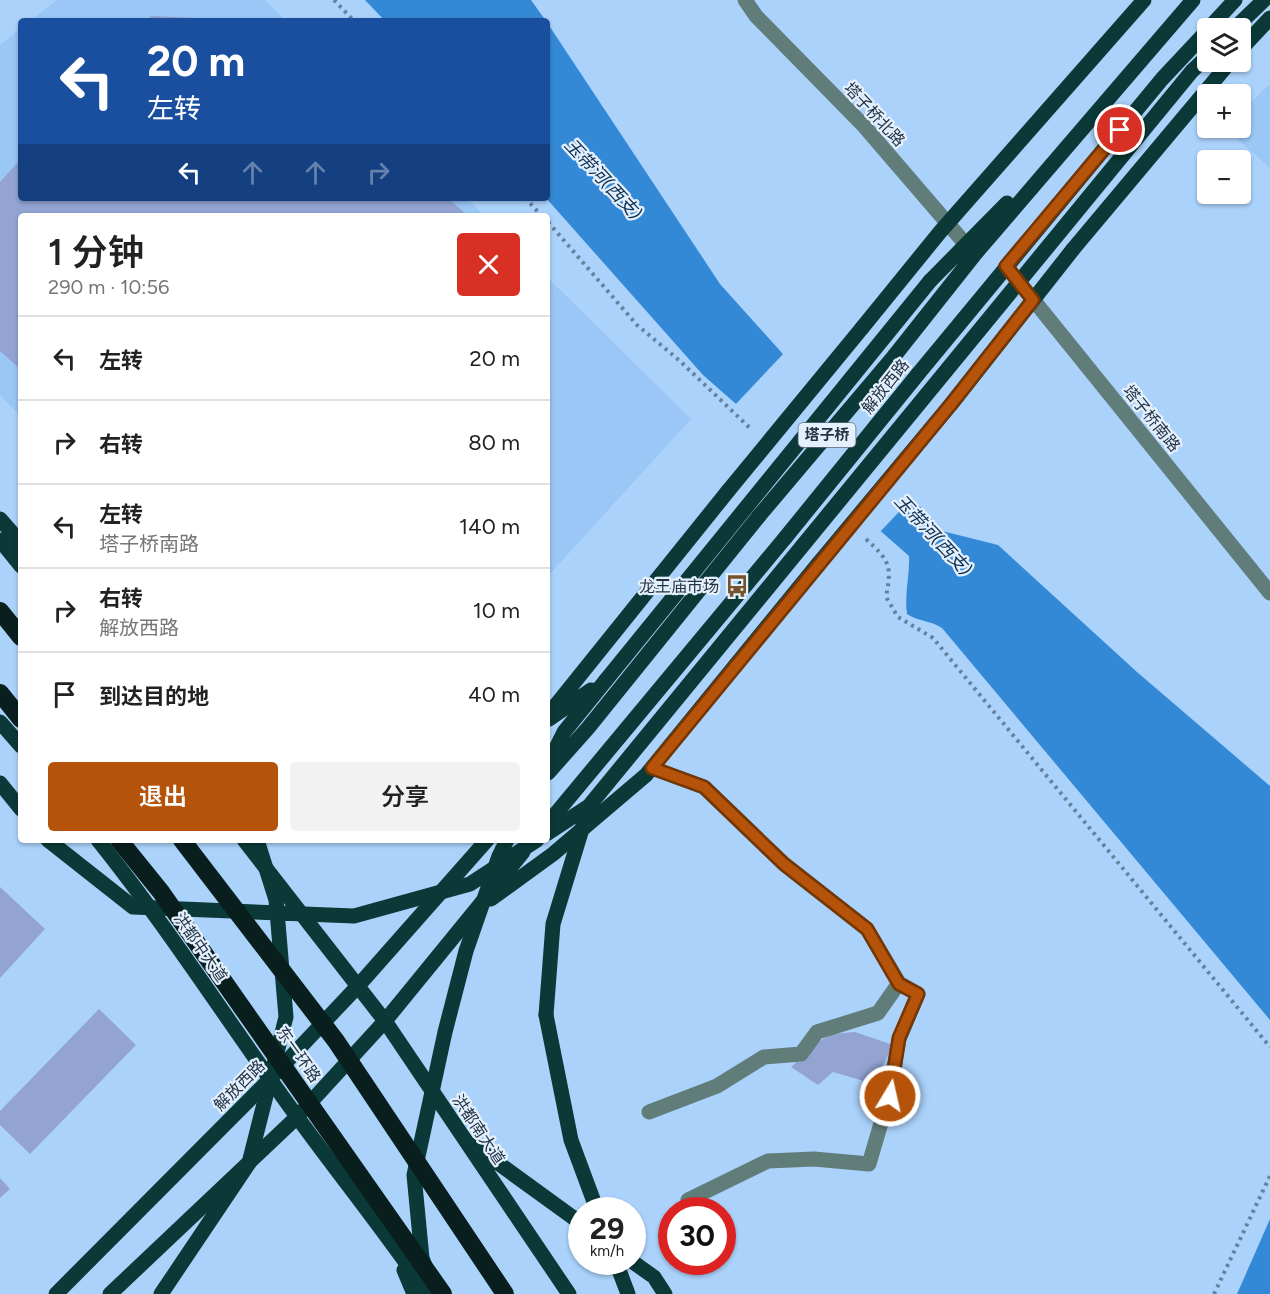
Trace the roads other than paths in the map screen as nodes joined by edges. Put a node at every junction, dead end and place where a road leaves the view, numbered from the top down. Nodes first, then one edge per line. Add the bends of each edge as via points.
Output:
1 (745, 0) edge
2 (1144, 0) edge
3 (1193, 0) edge
4 (1235, 0) edge
5 (1264, 0) edge
6 (1218, 18) edge
7 (1245, 18) edge
8 (1270, 18) edge
9 (1251, 38) edge
10 (1197, 41) edge
11 (1197, 66) edge
12 (1221, 72) edge
13 (948, 223) junction
14 (970, 249) junction
15 (1006, 266) junction
16 (1033, 300) junction
17 (0, 519) edge
18 (0, 540) edge
19 (18, 540) edge
20 (18, 562) edge
21 (1270, 593) edge
22 (0, 611) edge
23 (18, 633) edge
24 (606, 680) junction
25 (0, 693) edge
26 (550, 713) edge
27 (18, 715) edge
28 (550, 719) edge
29 (0, 722) edge
30 (18, 743) edge
31 (550, 760) edge
32 (652, 768) junction
33 (550, 771) edge
34 (0, 783) edge
35 (18, 805) edge
36 (589, 806) junction
37 (550, 821) edge
38 (550, 832) edge
39 (52, 843) edge
40 (100, 843) edge
41 (121, 843) edge
42 (184, 843) edge
43 (246, 843) edge
44 (258, 843) edge
45 (474, 843) edge
46 (484, 843) edge
47 (506, 843) edge
48 (531, 843) edge
49 (532, 843) edge
50 (454, 877) junction
51 (469, 915) junction
52 (899, 984) junction
53 (358, 986) junction
54 (385, 1021) junction
55 (271, 1078) junction
56 (649, 1112) dead end
57 (297, 1117) junction
58 (463, 1137) junction
59 (592, 1197) edge
60 (694, 1197) edge
61 (568, 1214) edge
62 (395, 1245) junction
63 (646, 1271) edge
64 (620, 1275) edge
65 (56, 1294) edge
66 (110, 1294) edge
67 (161, 1294) edge
68 (414, 1294) edge
69 (428, 1294) edge
70 (438, 1294) edge
71 (443, 1294) edge
72 (505, 1294) edge
73 (569, 1294) edge
74 (627, 1294) edge
75 (664, 1294) edge

1 - 13 street, 塔子桥北路 via 864,126
2 - 13 main road
3 - 14 main road, 解放西路
4 - 6 main road, 解放西路
5 - 7 main road
8 - 9 main road
10 - 15 main road, 解放西路
11 - 36 main road, bridge
12 - 16 main road
13 - 14 street, 塔子桥北路
13 - 26 main road, 塔子桥, bridge
14 - 24 main road, bridge via 930,281
14 - 33 main road, 解放西路 / 塔子桥, bridge via 895,355
15 - 16 street, 塔子桥南路
15 - 37 main road, 解放西路 / 塔子桥, bridge
16 - 21 street, 塔子桥南路
16 - 32 main road, bridge
17 - 19 main road
18 - 20 main road
22 - 23 highway
24 - 28 main road
24 - 31 main road via 564,732
25 - 27 highway
29 - 30 main road
32 - 51 main road via 553,854
32 - 52 street via 704,787 784,864 867,929
34 - 35 main road
36 - 38 main road, bridge
36 - 59 main road, bridge via 554,924 546,1015 571,1140
39 - 48 main road, bridge via 133,907 354,916 470,884
40 - 55 main road, 洪都中大道 via 152,908
41 - 71 highway, 东一环路, bridge via 161,892
42 - 72 highway, bridge via 336,1041
43 - 53 main road
44 - 67 main road, bridge via 276,900 286,1017 249,1163
45 - 50 main road
46 - 50 main road, 解放西路
47 - 70 main road, bridge via 466,951 414,1175 422,1258
49 - 51 main road
50 - 53 main road, 解放西路
51 - 54 main road
52 - 56 street via 878,1013 817,1032 801,1054 764,1057 717,1086
52 - 60 street via 918,994 899,1038 890,1096 869,1164 814,1159 768,1161
53 - 54 main road, 洪都南大道
53 - 55 main road, 解放西路
54 - 57 main road
54 - 58 main road, 洪都南大道
55 - 57 main road
55 - 65 main road, 解放西路
57 - 62 main road
57 - 66 main road
58 - 61 main road
58 - 73 main road, 洪都南大道
62 - 68 main road
62 - 69 main road
63 - 75 main road
64 - 74 main road

